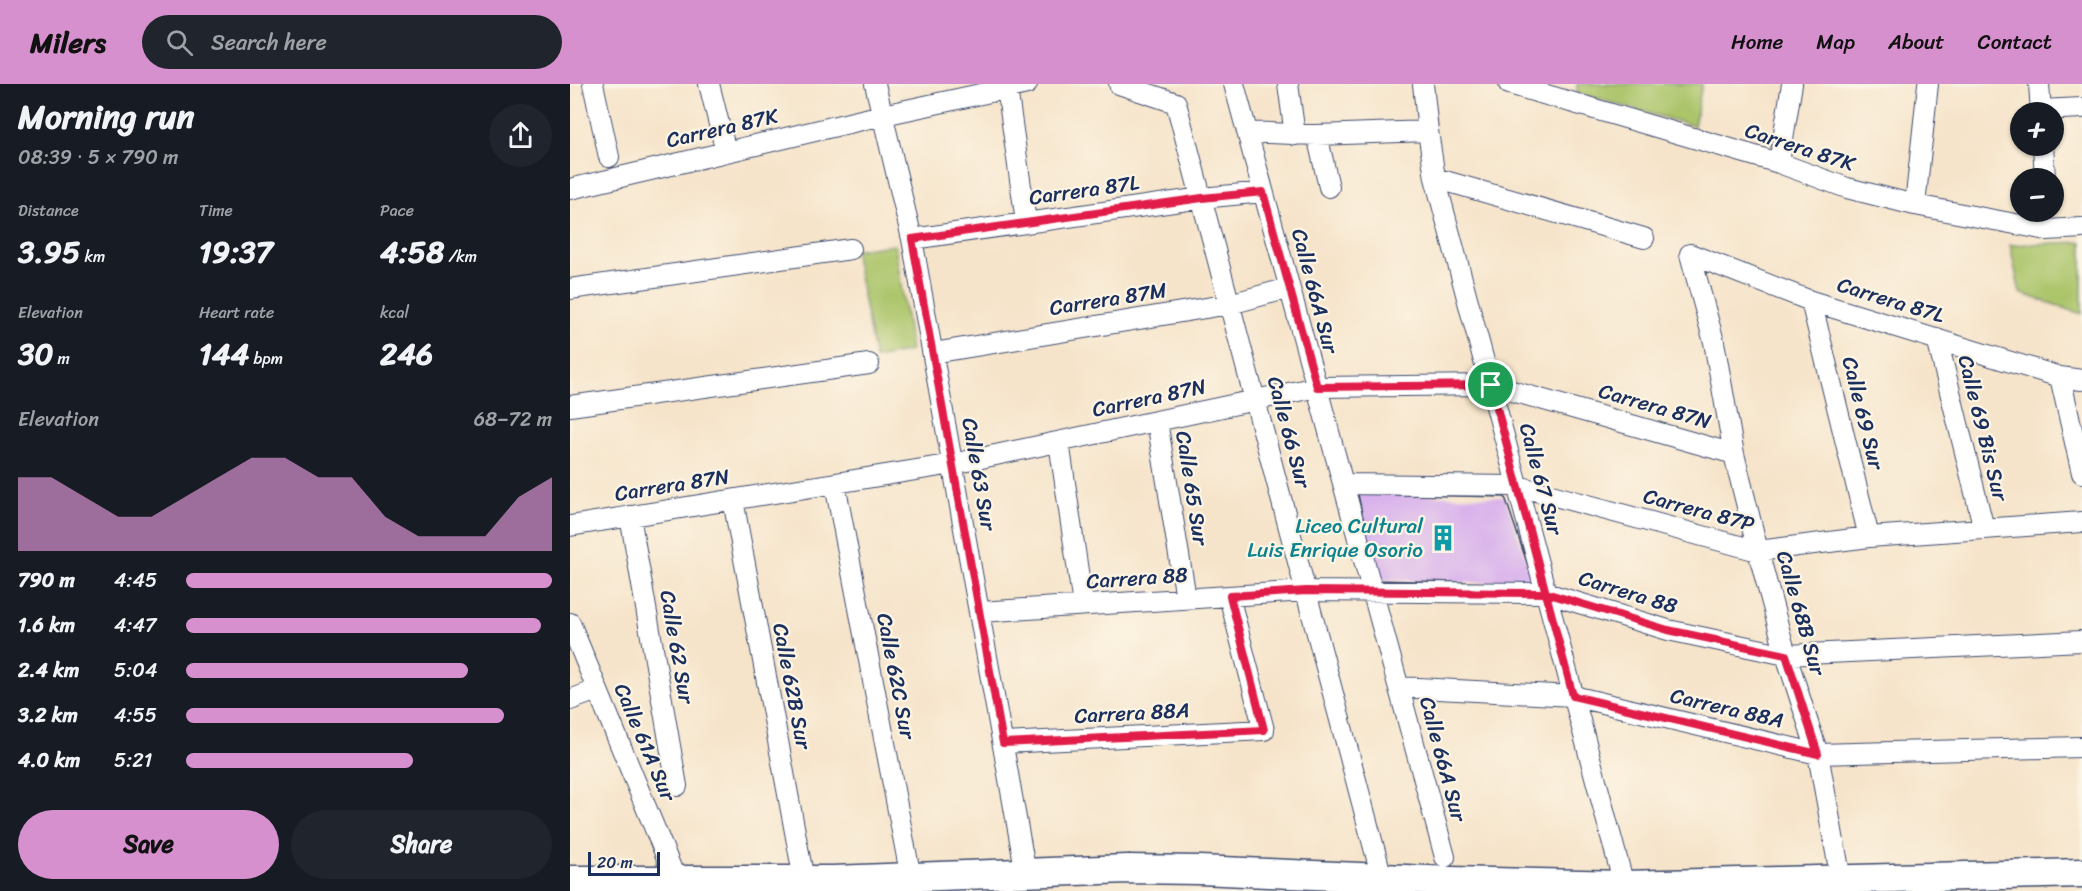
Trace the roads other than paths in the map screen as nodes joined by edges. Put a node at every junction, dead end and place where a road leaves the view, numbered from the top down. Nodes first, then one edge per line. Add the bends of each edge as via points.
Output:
1 (592, 84) edge
2 (709, 84) edge
3 (875, 84) edge
4 (1119, 84) edge
5 (1234, 84) edge
6 (1423, 84) edge
7 (1509, 84) edge
8 (1792, 84) edge
9 (1928, 84) edge
10 (2039, 84) edge
11 (1283, 85) edge
12 (1017, 86) edge
13 (1562, 92) edge
14 (2040, 102) edge
15 (2082, 108) edge
16 (2064, 109) edge
17 (884, 115) junction
18 (1428, 130) junction
19 (1247, 132) junction
20 (1295, 135) junction
21 (1317, 135) junction
22 (726, 152) junction
23 (609, 157) dead end
24 (1779, 164) junction
25 (1435, 178) junction
26 (1329, 187) dead end
27 (570, 189) edge
28 (1263, 192) junction
29 (1202, 198) junction
30 (1915, 205) junction
31 (2010, 216) edge
32 (1026, 222) junction
33 (2056, 222) edge
34 (2082, 228) edge
35 (1644, 238) dead end
36 (912, 239) junction
37 (851, 249) dead end
38 (1690, 254) joint
39 (1289, 288) junction
40 (570, 289) edge
41 (1811, 301) junction
42 (1230, 304) junction
43 (1937, 339) junction
44 (933, 353) junction
45 (869, 364) dead end
46 (2060, 377) junction
47 (2082, 380) edge
48 (1491, 385) junction
49 (1317, 387) junction
50 (1256, 400) junction
51 (570, 406) edge
52 (1157, 421) junction
53 (1059, 442) junction
54 (1734, 454) junction
55 (953, 464) junction
56 (2082, 473) edge
57 (835, 484) junction
58 (1343, 484) junction
59 (1518, 486) junction
60 (733, 500) junction
61 (630, 516) junction
62 (2082, 522) edge
63 (570, 526) edge
64 (1984, 528) junction
65 (1869, 537) junction
66 (1758, 550) junction
67 (1372, 590) junction
68 (1306, 591) junction
69 (1546, 593) junction
70 (1230, 596) junction
71 (1186, 598) junction
72 (1083, 605) junction
73 (980, 612) junction
74 (570, 623) edge
75 (2082, 641) edge
76 (1786, 655) junction
77 (1399, 687) junction
78 (597, 690) junction
79 (1573, 696) junction
80 (570, 700) edge
81 (1003, 743) junction
82 (2082, 747) edge
83 (1818, 754) junction
84 (677, 786) dead end
85 (1445, 857) dead end
86 (2082, 873) edge
87 (1026, 874) junction
88 (911, 878) junction
89 (1382, 878) junction
90 (570, 880) edge
91 (676, 880) junction
92 (804, 880) junction
93 (1841, 880) junction
94 (1922, 884) edge
95 (1624, 885) junction
96 (1534, 887) edge

1 - 23 street
2 - 22 street
3 - 17 street, Calle 63 Sur
4 - 29 street, Calle 66 Sur via 1176,103
5 - 19 street, Calle 66A Sur
6 - 18 street, Calle 67 Sur
7 - 13 street, Carrera 87K
8 - 24 street
9 - 30 street
10 - 14 street
11 - 20 street
12 - 17 street, Carrera 87K
12 - 32 street
13 - 24 street, Carrera 87K
15 - 16 street
17 - 22 street, Carrera 87K
17 - 36 street, Calle 63 Sur
18 - 21 street
18 - 25 street, Calle 67 Sur
19 - 20 street
19 - 28 street, Calle 66A Sur
20 - 21 street
21 - 26 street
22 - 27 street, Carrera 87K
24 - 30 street, Carrera 87K via 1847,188
25 - 35 street
25 - 48 street, Calle 67 Sur
28 - 29 street, Carrera 87L
28 - 39 street, Calle 66A Sur
29 - 32 street, Carrera 87L
29 - 42 street, Calle 66 Sur
30 - 31 street, Carrera 87K
32 - 36 street, Carrera 87L
33 - 34 street, Carrera 87K
36 - 44 street, Calle 63 Sur
37 - 40 street
38 - 41 street, Carrera 87L
38 - 54 street, Calle 68B Sur via 1714,342
39 - 42 street, Carrera 87M
39 - 49 street, Calle 66A Sur
41 - 43 street, Carrera 87L
41 - 65 street, Calle 69 Sur
42 - 44 street, Carrera 87M
42 - 50 street, Calle 66 Sur
43 - 46 street, Carrera 87L
43 - 64 street, Calle 69 Bis Sur
44 - 55 street, Calle 63 Sur
45 - 51 street
46 - 47 street, Carrera 87L
46 - 56 street
48 - 49 street, Carrera 87N
48 - 54 street, Carrera 87N
48 - 59 street, Calle 67 Sur
49 - 50 street, Carrera 87N
49 - 58 street, Calle 66A Sur
50 - 52 street, Carrera 87N
50 - 68 street, Calle 66 Sur
52 - 53 street, Carrera 87N
52 - 71 street, Calle 65 Sur
53 - 55 street, Carrera 87N
53 - 72 street
54 - 66 street, Calle 68B Sur
55 - 57 street, Carrera 87N
55 - 73 street, Calle 63 Sur
57 - 60 street, Carrera 87N
57 - 88 street, Calle 62C Sur
58 - 59 street, Carrera 87P
58 - 67 street, Calle 66A Sur
59 - 66 street, Carrera 87P
59 - 69 street, Calle 67 Sur
60 - 61 street, Carrera 87N
60 - 92 street, Calle 62B Sur
61 - 63 street, Carrera 87N
61 - 84 street, Calle 62 Sur
62 - 64 street, Carrera 87P
64 - 65 street, Carrera 87P
65 - 66 street, Carrera 87P
66 - 76 street, Calle 68B Sur
67 - 68 street, Carrera 88
67 - 69 street, Carrera 88
67 - 77 street, Calle 66A Sur
68 - 70 street, Carrera 88
68 - 89 street, Calle 66 Sur
69 - 76 street, Carrera 88 via 1668,630
69 - 79 street, Calle 67 Sur
70 - 71 street, Carrera 88
70 - 81 street, Carrera 88A via 1264,730
71 - 72 street, Carrera 88
72 - 73 street, Carrera 88
73 - 81 street, Calle 63 Sur
74 - 78 street, Calle 61A Sur
75 - 76 street, Carrera 88
76 - 83 street, Calle 68B Sur
77 - 79 street, Carrera 88A
77 - 85 street, Calle 66A Sur
78 - 80 street
78 - 91 street, Calle 61A Sur
79 - 83 street, Carrera 88A
79 - 95 street, Calle 67 Sur
81 - 87 street, Calle 63 Sur
82 - 83 street, Carrera 88A
83 - 93 street, Calle 68B Sur
86 - 94 street
87 - 88 street
87 - 89 street via 1127,869
88 - 92 street
89 - 96 street
90 - 91 street
91 - 92 street
93 - 94 street
93 - 95 street
95 - 96 street

